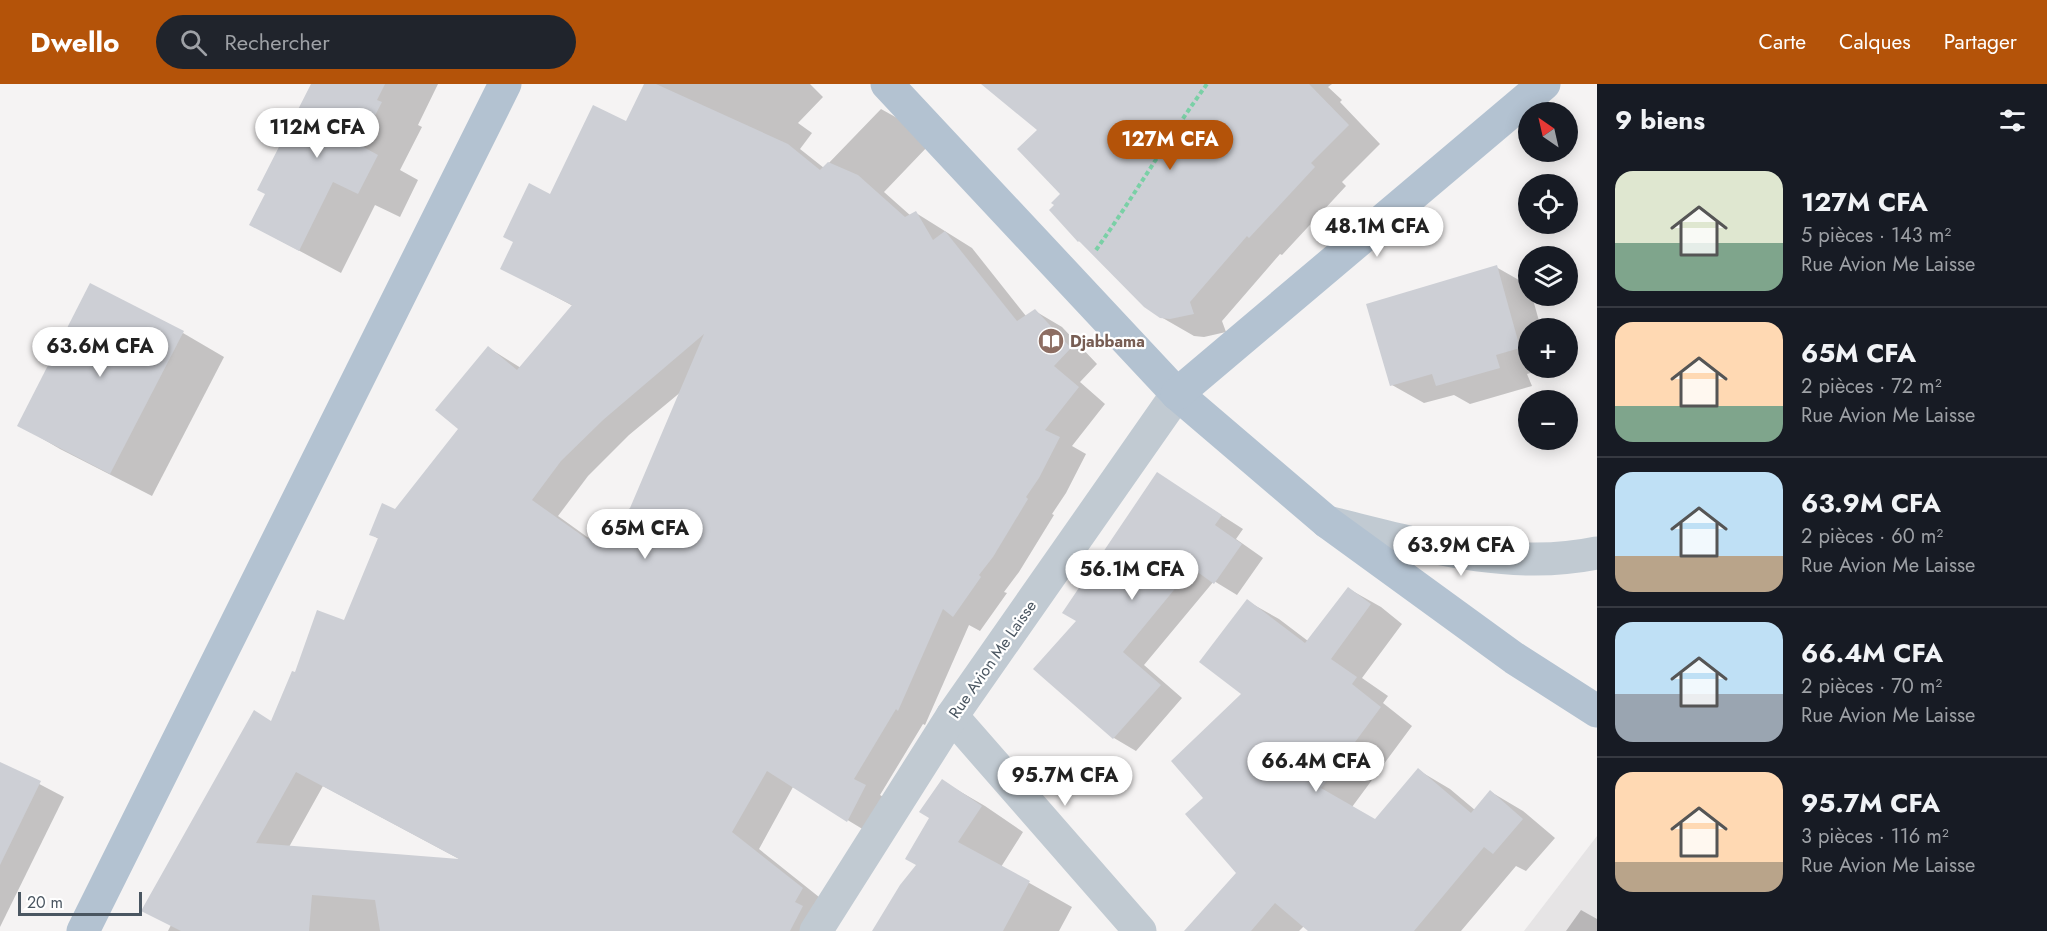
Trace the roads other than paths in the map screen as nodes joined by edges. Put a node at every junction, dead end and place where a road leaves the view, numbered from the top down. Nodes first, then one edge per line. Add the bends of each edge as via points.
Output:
1 (505, 84) edge
2 (887, 84) edge
3 (1544, 84) edge
4 (1178, 394) junction
5 (1327, 522) junction
6 (1597, 554) edge
7 (1597, 711) edge
8 (952, 716) junction
9 (83, 931) edge
10 (816, 931) edge
11 (1140, 931) edge

1 - 9 main road
2 - 4 main road
3 - 4 main road
4 - 5 main road
4 - 8 street, Rue Avion Me Laisse
5 - 6 street via 1435,548 1506,558
5 - 7 main road via 1514,658
8 - 10 street, Rue Avion Me Laisse
8 - 11 street

